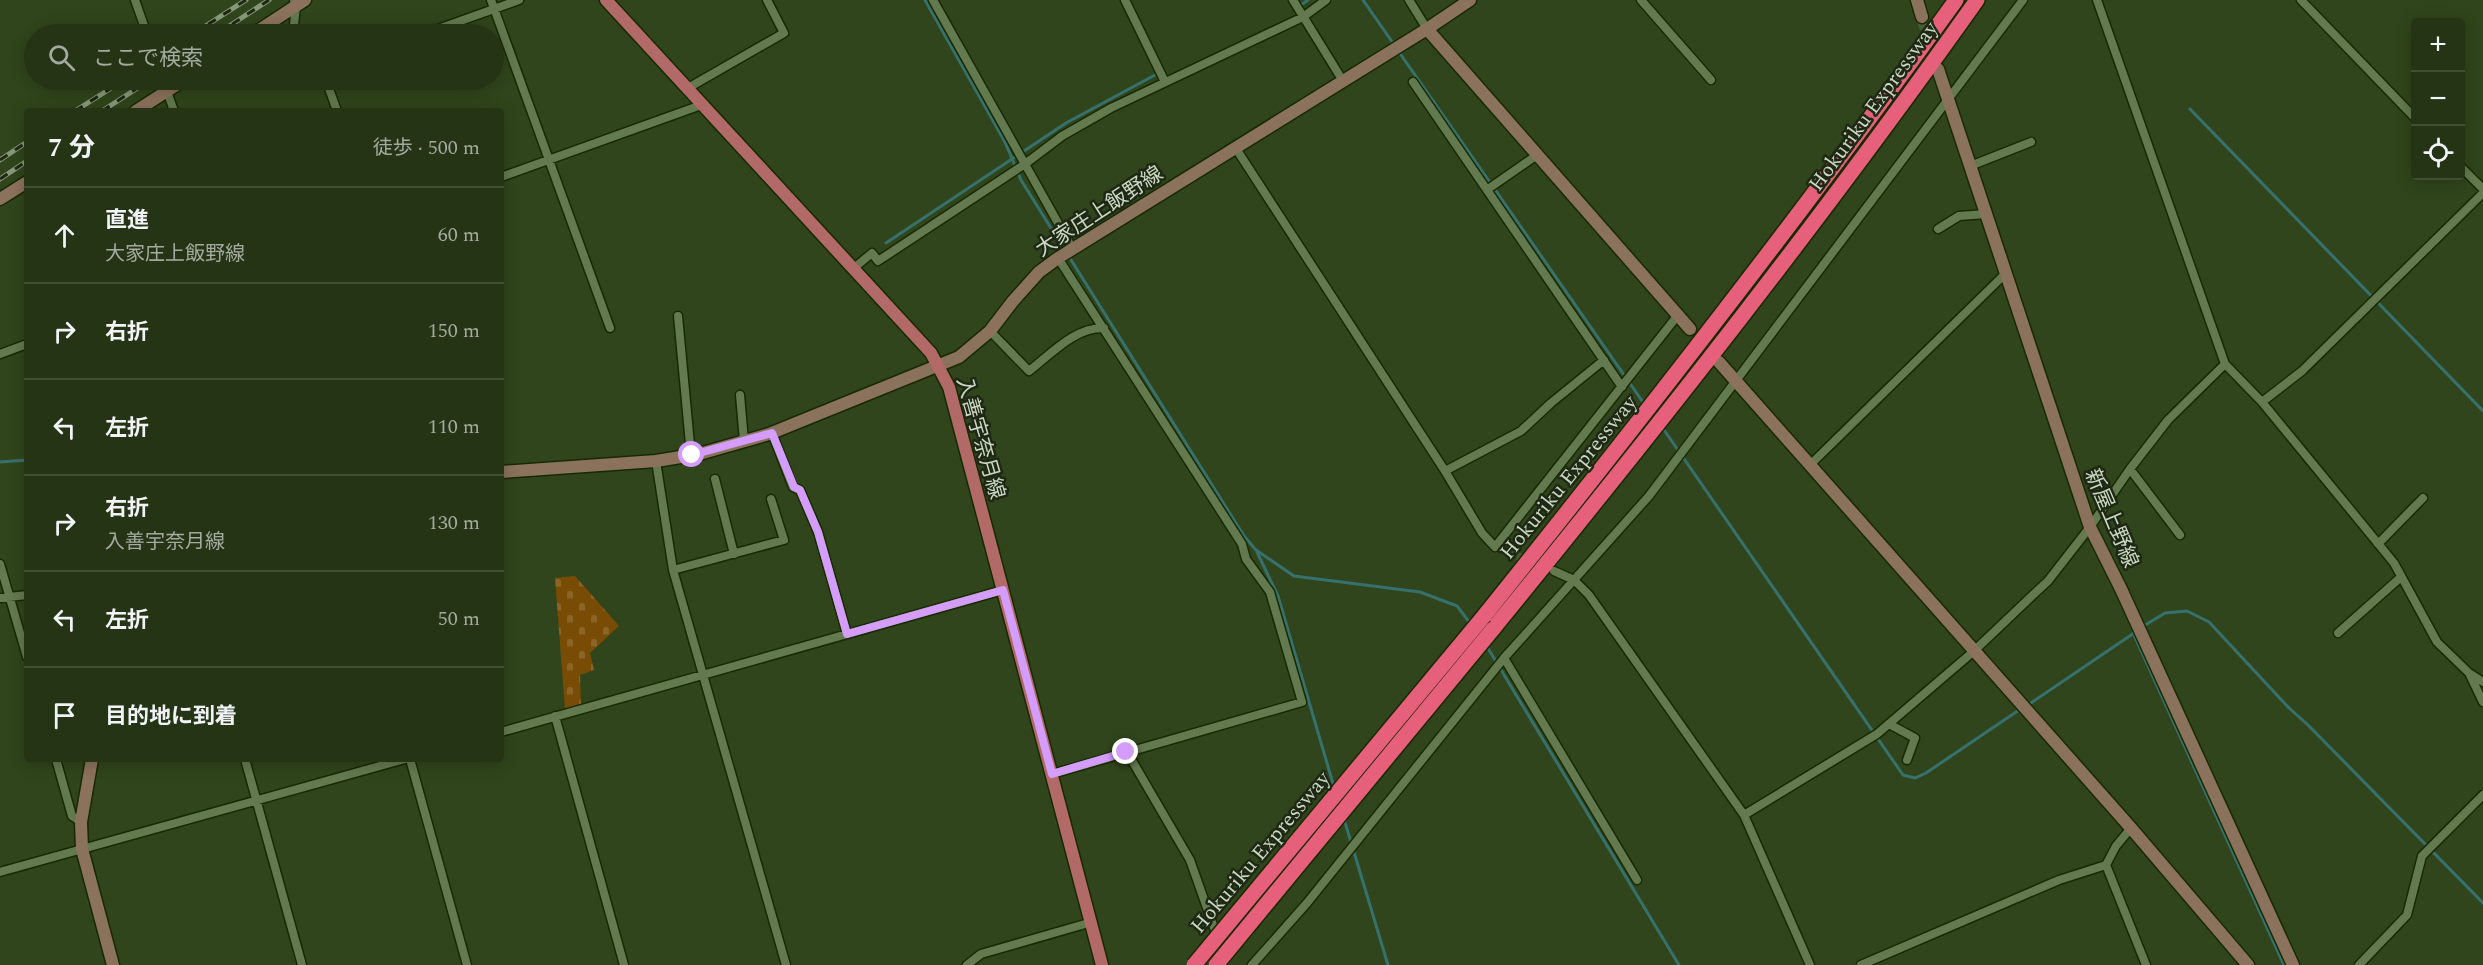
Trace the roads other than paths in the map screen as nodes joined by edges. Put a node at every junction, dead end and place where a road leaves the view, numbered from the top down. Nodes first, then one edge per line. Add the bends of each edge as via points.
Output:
1 (135, 0) edge
2 (519, 0) edge
3 (606, 0) edge
4 (768, 0) edge
5 (933, 0) edge
6 (1125, 0) edge
7 (1326, 0) edge
8 (1409, 0) edge
9 (1470, 0) edge
10 (1641, 0) edge
11 (1917, 0) edge
12 (1956, 0) edge
13 (1977, 0) edge
14 (2023, 0) edge
15 (2097, 0) edge
16 (2301, 0) edge
17 (1295, 1) edge
18 (298, 2) edge
19 (492, 4) edge
20 (1302, 17) junction
21 (1922, 17) tunnel mouth
22 (143, 24) edge
23 (267, 24) edge
24 (294, 24) edge
25 (447, 24) edge
26 (499, 24) edge
27 (1427, 29) junction
28 (504, 38) edge
29 (1938, 69) tunnel mouth
30 (1711, 80) dead end
31 (1343, 81) junction
32 (1165, 82) junction
33 (1413, 82) dead end
34 (688, 88) junction
35 (159, 90) edge
36 (167, 90) edge
37 (330, 90) edge
38 (1948, 100) junction
39 (704, 104) junction
40 (139, 108) edge
41 (173, 108) edge
42 (336, 108) edge
43 (2411, 115) edge
44 (2031, 142) dead end
45 (1235, 147) junction
46 (1538, 155) junction
47 (548, 162) junction
48 (1025, 164) junction
49 (1970, 166) junction
50 (2465, 171) edge
51 (504, 176) edge
52 (24, 184) edge
53 (1488, 189) junction
54 (2483, 191) edge
55 (0, 199) edge
56 (1986, 214) junction
57 (1938, 229) dead end
58 (1072, 248) junction
59 (1058, 258) junction
60 (854, 268) junction
61 (2005, 274) junction
62 (1678, 315) junction
63 (678, 316) dead end
64 (610, 328) dead end
65 (1104, 328) junction
66 (1690, 329) dead end
67 (990, 331) junction
68 (24, 345) edge
69 (0, 354) edge
70 (1604, 360) junction
71 (1719, 362) dead end
72 (2225, 364) junction
73 (940, 367) junction
74 (1736, 382) junction
75 (1622, 387) junction
76 (740, 395) dead end
77 (2262, 402) junction
78 (772, 433) junction
79 (744, 441) junction
80 (692, 455) junction
81 (656, 461) junction
82 (1810, 465) junction
83 (2130, 469) junction
84 (1445, 471) junction
85 (504, 472) edge
86 (715, 479) dead end
87 (2423, 498) dead end
88 (771, 500) dead end
89 (2090, 528) junction
90 (2180, 535) dead end
91 (2378, 544) junction
92 (734, 554) junction
93 (0, 564) edge
94 (673, 570) junction
95 (1554, 571) tunnel mouth
96 (2401, 577) junction
97 (1574, 580) junction
98 (1003, 590) junction
99 (24, 595) edge
100 (10, 596) junction
101 (0, 598) edge
102 (2338, 633) dead end
103 (847, 634) junction
104 (24, 646) edge
105 (1974, 651) junction
106 (1504, 658) junction
107 (2469, 673) junction
108 (702, 675) junction
109 (2483, 682) edge
110 (2483, 702) edge
111 (555, 716) junction
112 (1889, 724) junction
113 (504, 731) edge
114 (1126, 752) junction
115 (1907, 760) dead end
116 (57, 762) edge
117 (91, 762) edge
118 (246, 762) edge
119 (394, 762) edge
120 (411, 762) edge
121 (1052, 774) junction
122 (2483, 795) edge
123 (256, 800) junction
124 (1744, 815) junction
125 (81, 822) junction
126 (2131, 828) junction
127 (82, 849) junction
128 (2106, 865) junction
129 (0, 872) edge
130 (1637, 880) dead end
131 (1234, 918) junction
132 (1092, 922) junction
133 (2246, 964) edge
134 (113, 965) edge
135 (302, 965) edge
136 (467, 965) edge
137 (624, 965) edge
138 (786, 965) edge
139 (967, 965) edge
140 (1102, 965) edge
141 (1186, 965) edge
142 (1194, 965) edge
143 (1218, 965) edge
144 (1227, 965) edge
145 (1252, 965) edge
146 (1810, 965) edge
147 (1861, 965) edge
148 (2146, 965) edge
149 (2293, 965) edge
150 (2359, 965) edge

1 - 22 street
2 - 19 street
3 - 34 main road, 入善宇奈月線
4 - 34 street via 784,33
5 - 48 street
6 - 32 street
7 - 20 street
8 - 27 street
9 - 27 main road, 大家庄上飯野線
10 - 30 street
11 - 21 main road
12 - 131 highway, Hokuriku Expressway, bridge via 1790,226 1634,428
13 - 143 highway, Hokuriku Expressway, bridge via 1720,344
14 - 38 street
15 - 72 street
16 - 43 street
17 - 20 street
18 - 23 main road
18 - 24 street
19 - 25 street
19 - 26 street
20 - 31 street
20 - 32 street
27 - 31 main road, 大家庄上飯野線
27 - 46 main road
28 - 47 street
29 - 38 main road, 新屋上野線
31 - 45 main road, 大家庄上飯野線
32 - 48 street via 1062,136
33 - 53 street
34 - 39 main road, 入善宇奈月線
35 - 40 main road
36 - 41 street
37 - 42 street
38 - 49 main road, 新屋上野線
38 - 74 street
39 - 47 street
39 - 60 main road, 入善宇奈月線
44 - 49 street
45 - 58 main road, 大家庄上飯野線
45 - 84 street
46 - 53 street
46 - 62 main road
47 - 51 street
47 - 64 street
48 - 58 street
48 - 60 street via 878,261 872,253
49 - 56 main road, 新屋上野線
50 - 54 street
52 - 55 main road
53 - 70 street
54 - 77 street via 2302,371
56 - 57 street via 1959,216
56 - 61 main road, 新屋上野線
58 - 59 main road, 大家庄上飯野線
59 - 65 street
59 - 67 main road, 大家庄上飯野線 via 1039,272
60 - 73 main road, 入善宇奈月線
61 - 82 street
61 - 89 main road, 新屋上野線
62 - 66 main road
62 - 75 street
63 - 80 street
65 - 67 street via 1079,333 1029,371
65 - 114 street via 1269,592 1302,702
67 - 73 main road, 大家庄上飯野線
68 - 69 street
70 - 75 street
70 - 84 street via 1521,431
71 - 74 main road
72 - 77 street
72 - 83 street via 2168,420
73 - 78 main road, 大家庄上飯野線
73 - 98 main road, 入善宇奈月線 via 949,387
74 - 82 main road
74 - 97 street via 1649,496
75 - 84 street via 1495,546 1482,533
76 - 79 street
77 - 91 street
78 - 79 main road, 大家庄上飯野線
78 - 103 street via 818,532
79 - 80 main road, 大家庄上飯野線
80 - 81 main road, 大家庄上飯野線
81 - 85 main road, 大家庄上飯野線
81 - 94 street
82 - 105 main road
83 - 89 street
83 - 90 street
86 - 92 street
87 - 91 street
88 - 92 street via 784,540
89 - 105 street via 2048,581
89 - 149 main road, 新屋上野線
91 - 96 street
92 - 94 street
93 - 100 street
94 - 108 street
95 - 97 street
96 - 102 street
96 - 107 street via 2437,642
97 - 106 street
97 - 124 street via 1589,595
98 - 103 street
98 - 121 main road, 入善宇奈月線
99 - 100 street
100 - 101 street
100 - 104 street
103 - 108 street
105 - 112 street
105 - 126 main road
106 - 130 street
106 - 145 street via 1307,903
107 - 109 street
107 - 110 street
108 - 111 street
108 - 138 street
111 - 113 street
111 - 137 street
112 - 115 street via 1915,738
112 - 124 street
114 - 121 street
114 - 144 street via 1190,860
116 - 125 street via 72,816
117 - 125 main road
118 - 123 street
119 - 123 street
120 - 136 street
121 - 132 main road, 入善宇奈月線
122 - 150 street via 2422,856 2407,915
123 - 127 street
123 - 135 street
124 - 146 street
125 - 127 main road
126 - 128 street
126 - 133 main road
127 - 129 street
127 - 134 main road
128 - 147 street via 2059,880
128 - 148 street
131 - 141 highway, bridge
131 - 142 highway, Hokuriku Expressway, bridge
132 - 139 street via 981,954
132 - 140 main road, 入善宇奈月線

